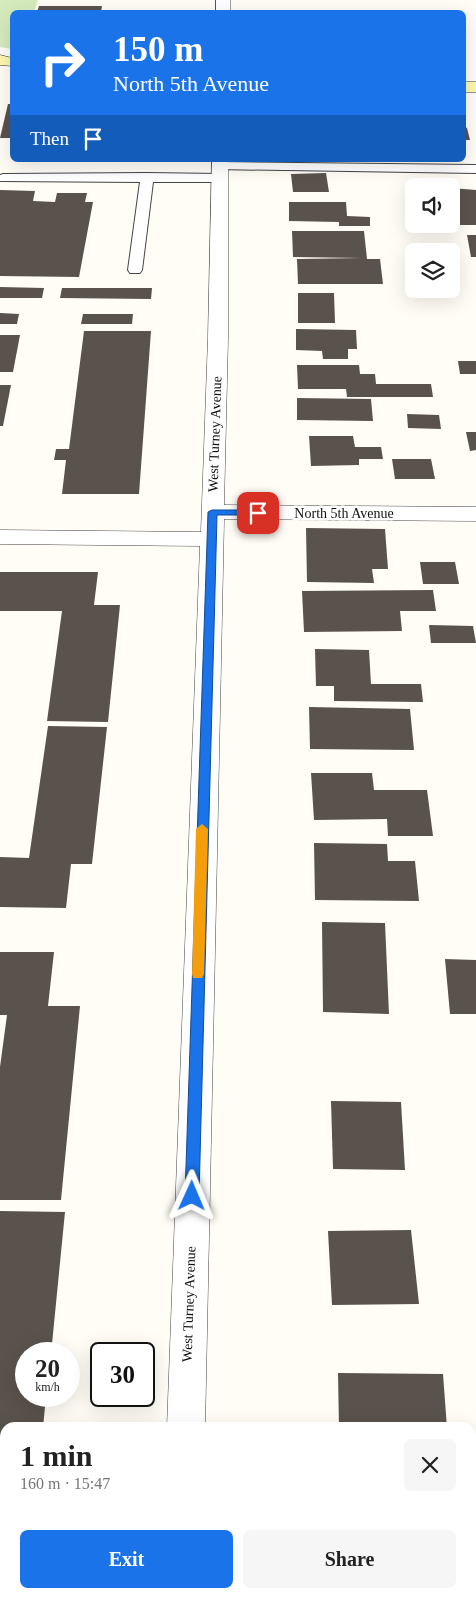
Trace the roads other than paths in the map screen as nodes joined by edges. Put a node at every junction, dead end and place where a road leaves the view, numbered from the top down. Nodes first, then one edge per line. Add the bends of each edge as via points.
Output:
1 (220, 168) edge
2 (476, 169) edge
3 (147, 177) junction
4 (2, 178) dead end
5 (135, 270) dead end
6 (476, 514) edge
7 (211, 526) junction
8 (0, 537) edge
9 (186, 1422) edge

1 - 2 lane
1 - 3 lane
1 - 7 street, West Turney Avenue
3 - 4 lane via 70,173
3 - 5 lane
6 - 7 street, North 5th Avenue
7 - 8 street, North 5th Avenue
7 - 9 street, West Turney Avenue

